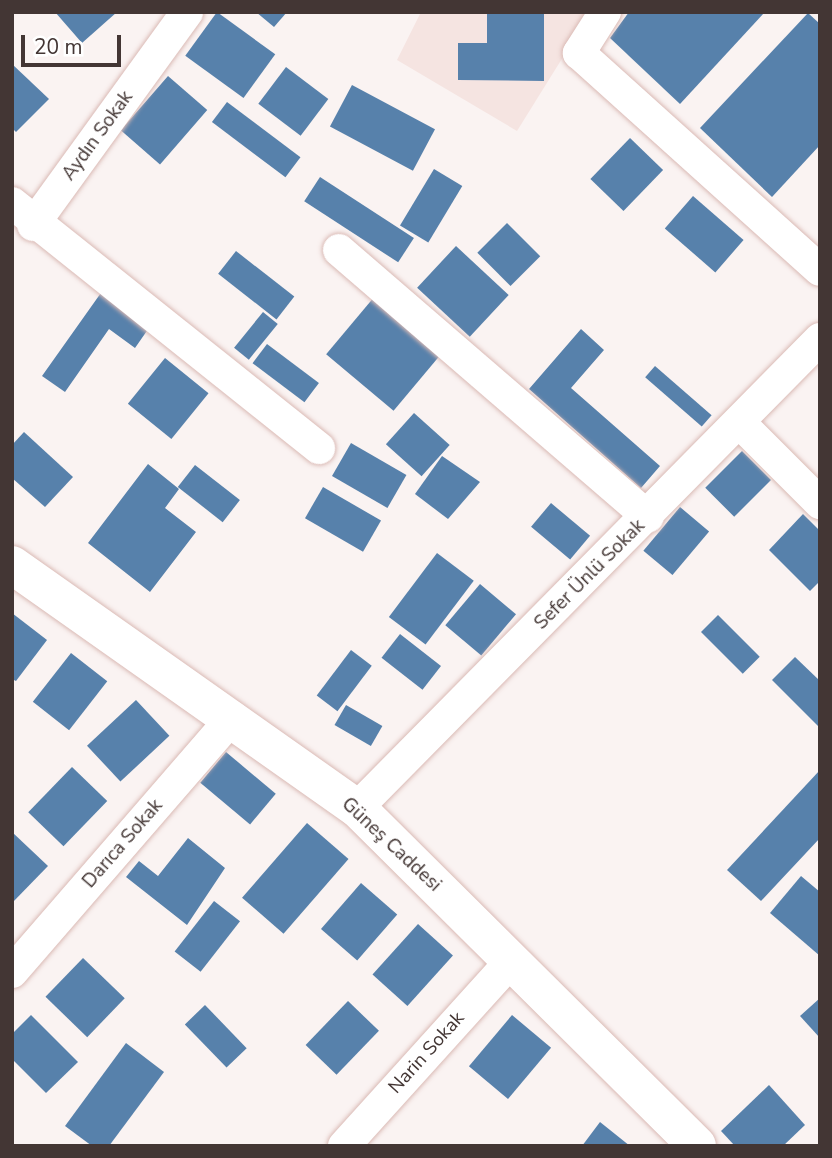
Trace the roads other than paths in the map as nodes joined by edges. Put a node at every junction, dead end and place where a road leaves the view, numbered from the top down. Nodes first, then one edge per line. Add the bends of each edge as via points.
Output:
1 (187, 12) edge
2 (605, 12) edge
3 (23, 214) edge
4 (339, 250) dead end
5 (820, 270) edge
6 (820, 339) edge
7 (741, 424) junction
8 (320, 448) dead end
9 (820, 503) edge
10 (648, 517) junction
11 (12, 565) edge
12 (233, 717) junction
13 (357, 808) junction
14 (511, 961) junction
15 (12, 972) edge
16 (344, 1146) edge
17 (697, 1146) edge

1 - 3 street, Aydın Sokak
2 - 5 street via 579,53
3 - 8 street
4 - 10 street
6 - 7 street, Sefer Ünlü Sokak
7 - 9 street
7 - 10 street, Sefer Ünlü Sokak
10 - 13 street, Sefer Ünlü Sokak
11 - 12 street, Güneş Caddesi
12 - 13 street, Güneş Caddesi
12 - 15 street, Darıca Sokak
13 - 14 street, Güneş Caddesi
14 - 16 street, Narin Sokak
14 - 17 street, Güneş Caddesi

